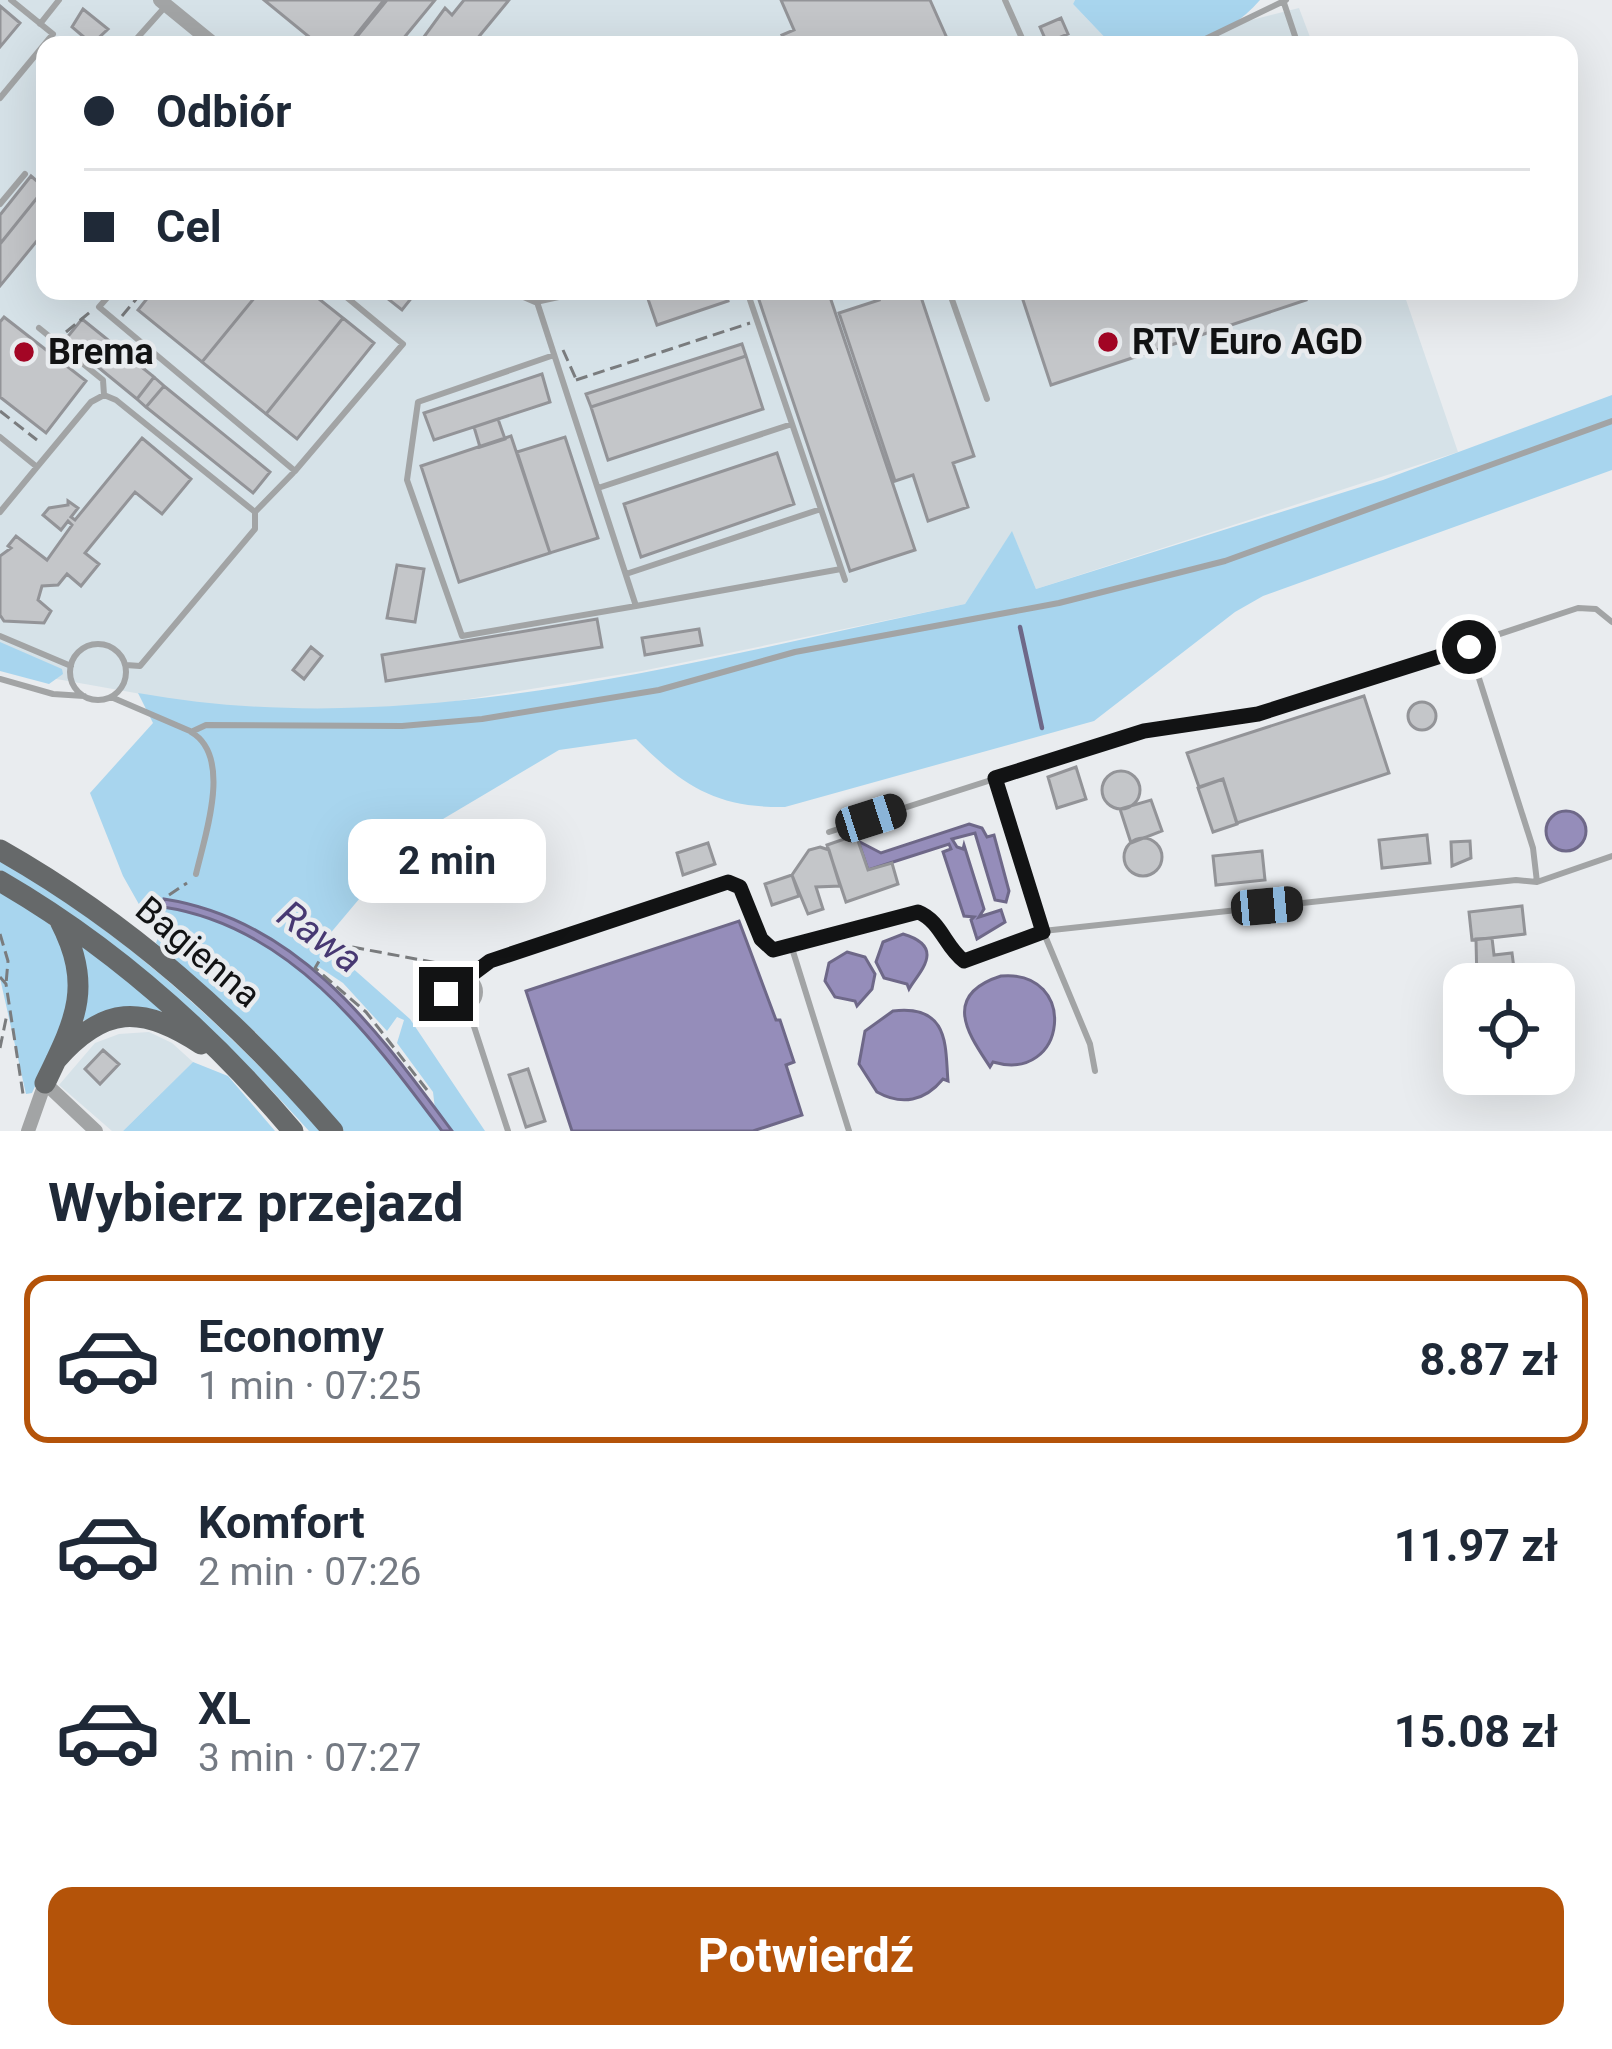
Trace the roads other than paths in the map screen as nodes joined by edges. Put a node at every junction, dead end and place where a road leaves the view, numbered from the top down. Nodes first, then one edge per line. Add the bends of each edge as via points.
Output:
1 (11, 0) edge
2 (59, 0) edge
3 (1005, 0) edge
4 (163, 2) edge
5 (1285, 2) edge
6 (40, 25) junction
7 (51, 36) edge
8 (138, 36) edge
9 (204, 36) edge
10 (1021, 36) edge
11 (1212, 36) edge
12 (1295, 36) edge
13 (36, 55) edge
14 (0, 98) edge
15 (25, 173) dead end
16 (0, 203) edge
17 (105, 300) edge
18 (351, 300) edge
19 (537, 300) edge
20 (750, 300) edge
21 (952, 300) edge
22 (38, 328) dead end
23 (554, 355) junction
24 (104, 395) junction
25 (987, 398) dead end
26 (1612, 421) edge
27 (792, 424) junction
28 (0, 437) edge
29 (37, 467) junction
30 (295, 471) junction
31 (598, 488) junction
32 (821, 509) junction
33 (0, 512) edge
34 (255, 512) junction
35 (231, 559) junction
36 (240, 567) dead end
37 (842, 569) junction
38 (626, 574) junction
39 (845, 580) dead end
40 (636, 606) junction
41 (1612, 622) edge
42 (0, 636) edge
43 (1469, 647) junction
44 (126, 665) junction
45 (71, 666) junction
46 (0, 679) edge
47 (84, 696) junction
48 (111, 697) junction
49 (191, 731) junction
50 (995, 778) junction
51 (830, 832) dead end
52 (0, 850) edge
53 (1612, 856) edge
54 (196, 874) road end
55 (0, 881) edge
56 (1537, 882) junction
57 (57, 916) junction
58 (1043, 932) junction
59 (791, 945) junction
60 (470, 976) junction
61 (468, 1008) junction
62 (56, 1060) junction
63 (239, 1068) junction
64 (1095, 1071) dead end
65 (45, 1083) junction
66 (28, 1131) edge
67 (96, 1131) edge
68 (293, 1131) edge
69 (333, 1131) edge
70 (508, 1131) edge
71 (849, 1131) edge

1 - 6 lane
2 - 6 lane
3 - 10 lane
4 - 8 lane
4 - 9 street
5 - 11 lane
5 - 12 lane
6 - 7 lane
13 - 14 lane
15 - 16 lane
17 - 30 lane via 99,307
18 - 30 lane via 403,344
19 - 23 lane
20 - 27 lane
21 - 25 lane
22 - 24 lane via 103,380
23 - 31 lane
23 - 40 lane via 418,402 407,480 462,636
24 - 29 lane
24 - 34 lane
26 - 49 lane via 1226,561 1059,603 795,652 659,690 482,719
27 - 31 lane
27 - 32 lane
28 - 29 lane
29 - 33 lane
30 - 34 lane
31 - 38 lane
32 - 37 lane
32 - 38 lane
34 - 35 lane via 255,529
35 - 36 lane
35 - 44 lane via 151,655 140,666
37 - 39 lane
37 - 40 lane
38 - 40 lane
41 - 43 lane via 1578,608
42 - 45 lane
43 - 50 lane via 1258,714 1144,731
43 - 56 lane
44 - 45 lane via 98,644 81,650
44 - 48 lane via 124,684
45 - 47 lane
46 - 47 lane
47 - 48 lane
48 - 49 lane
49 - 54 lane via 214,762
50 - 51 lane
50 - 58 lane
52 - 69 main road, Bagienna via 162,959
53 - 56 lane
55 - 57 main road, Bagienna
56 - 58 lane
57 - 62 main road via 80,981
57 - 63 main road, Bagienna via 163,994
58 - 59 lane via 964,961 932,918 918,912
58 - 64 lane
59 - 60 lane via 773,950 761,939 740,887 728,882
59 - 71 lane
60 - 61 lane via 480,990
60 - 61 lane via 453,979 446,994
61 - 70 lane
62 - 63 main road via 91,1026 132,1016 180,1030
62 - 65 main road
63 - 68 main road, Bagienna
65 - 66 street
65 - 67 street

